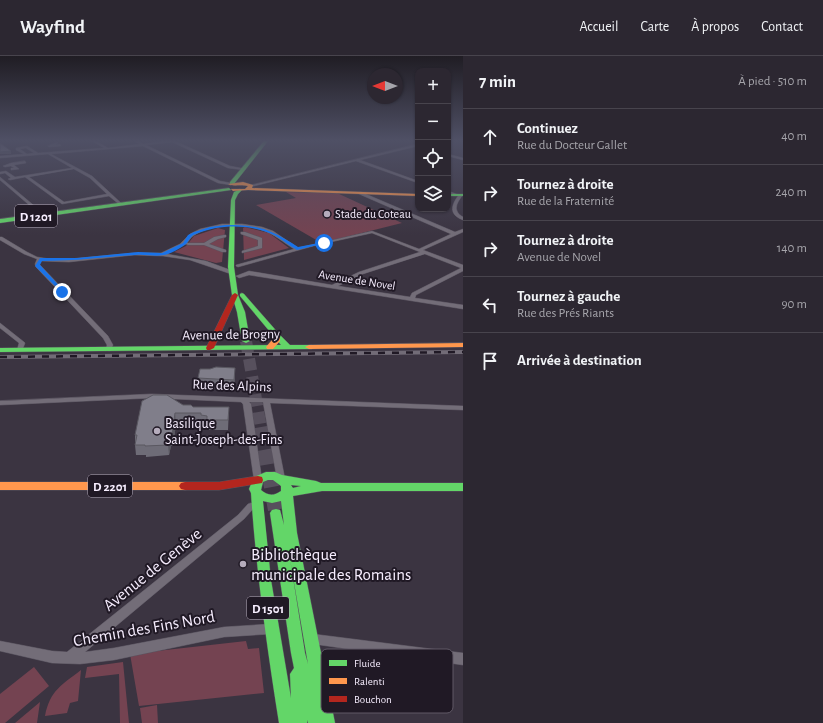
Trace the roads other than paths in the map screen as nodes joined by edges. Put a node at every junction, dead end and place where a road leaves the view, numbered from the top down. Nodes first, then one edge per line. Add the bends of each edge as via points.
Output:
1 (6, 172) edge
2 (50, 172) edge
3 (83, 172) edge
4 (198, 172) edge
5 (243, 172) edge
6 (246, 172) edge
7 (302, 172) edge
8 (390, 172) edge
9 (26, 176) junction
10 (14, 178) junction
11 (1, 179) edge
12 (264, 181) junction
13 (415, 181) edge
14 (238, 186) junction
15 (360, 193) junction
16 (110, 195) junction
17 (415, 195) edge
18 (454, 196) edge
19 (120, 204) junction
20 (43, 216) junction
21 (463, 219) edge
22 (2, 221) edge
23 (234, 223) junction
24 (463, 230) edge
25 (243, 233) dead end
26 (455, 234) junction
27 (224, 236) dead end
28 (0, 238) edge
29 (188, 244) dead end
30 (206, 244) junction
31 (297, 249) junction
32 (420, 250) junction
33 (224, 251) dead end
34 (244, 252) dead end
35 (426, 252) junction
36 (163, 254) junction
37 (40, 259) junction
38 (463, 268) edge
39 (236, 269) junction
40 (249, 273) junction
41 (332, 286) junction
42 (241, 296) junction
43 (411, 299) junction
44 (463, 307) edge
45 (0, 325) edge
46 (277, 337) junction
47 (246, 341) tunnel mouth
48 (463, 345) edge
49 (270, 347) junction
50 (288, 347) junction
51 (210, 348) junction
52 (109, 349) junction
53 (0, 350) edge
54 (20, 350) junction
55 (244, 399) junction
56 (266, 400) junction
57 (0, 403) edge
58 (463, 408) edge
59 (281, 478) junction
60 (258, 480) junction
61 (0, 486) edge
62 (220, 486) junction
63 (322, 487) junction
64 (463, 487) edge
65 (257, 493) junction
66 (286, 493) junction
67 (257, 506) junction
68 (276, 512) tunnel mouth
69 (271, 629) junction
70 (311, 638) junction
71 (0, 646) edge
72 (391, 649) edge
73 (298, 653) junction
74 (69, 658) junction
75 (453, 658) edge
76 (463, 659) edge
77 (321, 691) edge
78 (325, 713) edge
79 (287, 723) edge
80 (299, 723) edge
81 (316, 723) edge
82 (327, 723) edge

1 - 10 street
2 - 9 street
3 - 16 street
4 - 14 street via 219,182
5 - 14 main road
6 - 14 main road
7 - 12 street
8 - 13 street
9 - 10 street
9 - 16 street via 63,203
10 - 11 street
11 - 20 street
12 - 14 street
12 - 14 street
14 - 15 main road
14 - 19 main road, D 1201
14 - 23 main road via 233,200
15 - 17 main road
15 - 26 street
16 - 19 street
18 - 21 street via 454,212
19 - 20 main road, D 1201
20 - 22 main road, D 1201
23 - 31 street via 267,230
23 - 36 street via 198,232 189,236 182,245
23 - 39 main road
24 - 26 street
25 - 34 street via 260,239 260,247
26 - 32 street
27 - 30 street
28 - 37 street, Avenue de Novel
29 - 30 street
30 - 33 street
31 - 32 street via 372,232
31 - 39 street via 253,260
32 - 35 street
35 - 38 street
35 - 41 street via 361,273
36 - 37 street, Avenue de Novel via 138,253 77,259
36 - 39 street, Avenue de Novel
37 - 52 street via 38,266 106,337
38 - 43 street via 414,294
39 - 40 street, Avenue de Novel
39 - 40 street, Avenue de Novel
39 - 42 main road
40 - 41 street, Avenue de Novel
41 - 43 street, Avenue de Novel
42 - 46 main road
42 - 47 main road
42 - 51 main road
43 - 44 street, Avenue de Novel
45 - 54 street via 22,343
46 - 49 main road
46 - 50 main road
48 - 50 main road, Avenue de Brogny
49 - 50 main road, Avenue de Brogny
49 - 51 main road, Avenue de Brogny
51 - 52 main road, Avenue de Brogny
52 - 54 main road, Avenue de Brogny
53 - 54 main road, Avenue de Brogny
55 - 56 street, Rue des Alpins
55 - 57 street, Rue des Alpins via 152,396
55 - 60 street via 247,404
56 - 58 street, Rue des Alpins
56 - 59 street
59 - 60 main road via 269,476
59 - 63 main road
59 - 66 main road via 287,487
60 - 62 main road, D 2201
60 - 65 main road via 255,486
61 - 62 main road, D 2201
62 - 65 main road, D 2201
63 - 64 main road
63 - 66 main road
65 - 66 main road via 272,500
65 - 67 main road, D 1501
66 - 70 main road
67 - 69 main road, D 1501
67 - 74 street, Avenue de Genève via 251,506
68 - 73 main road, D 1501
69 - 74 street, Chemin des Fins Nord via 224,632 114,654
69 - 79 main road, D 1501
70 - 72 street
70 - 77 main road
71 - 74 street, Chemin des Fins Nord
73 - 80 main road, D 1501
73 - 81 main road, D 1501
75 - 76 street
78 - 82 main road

